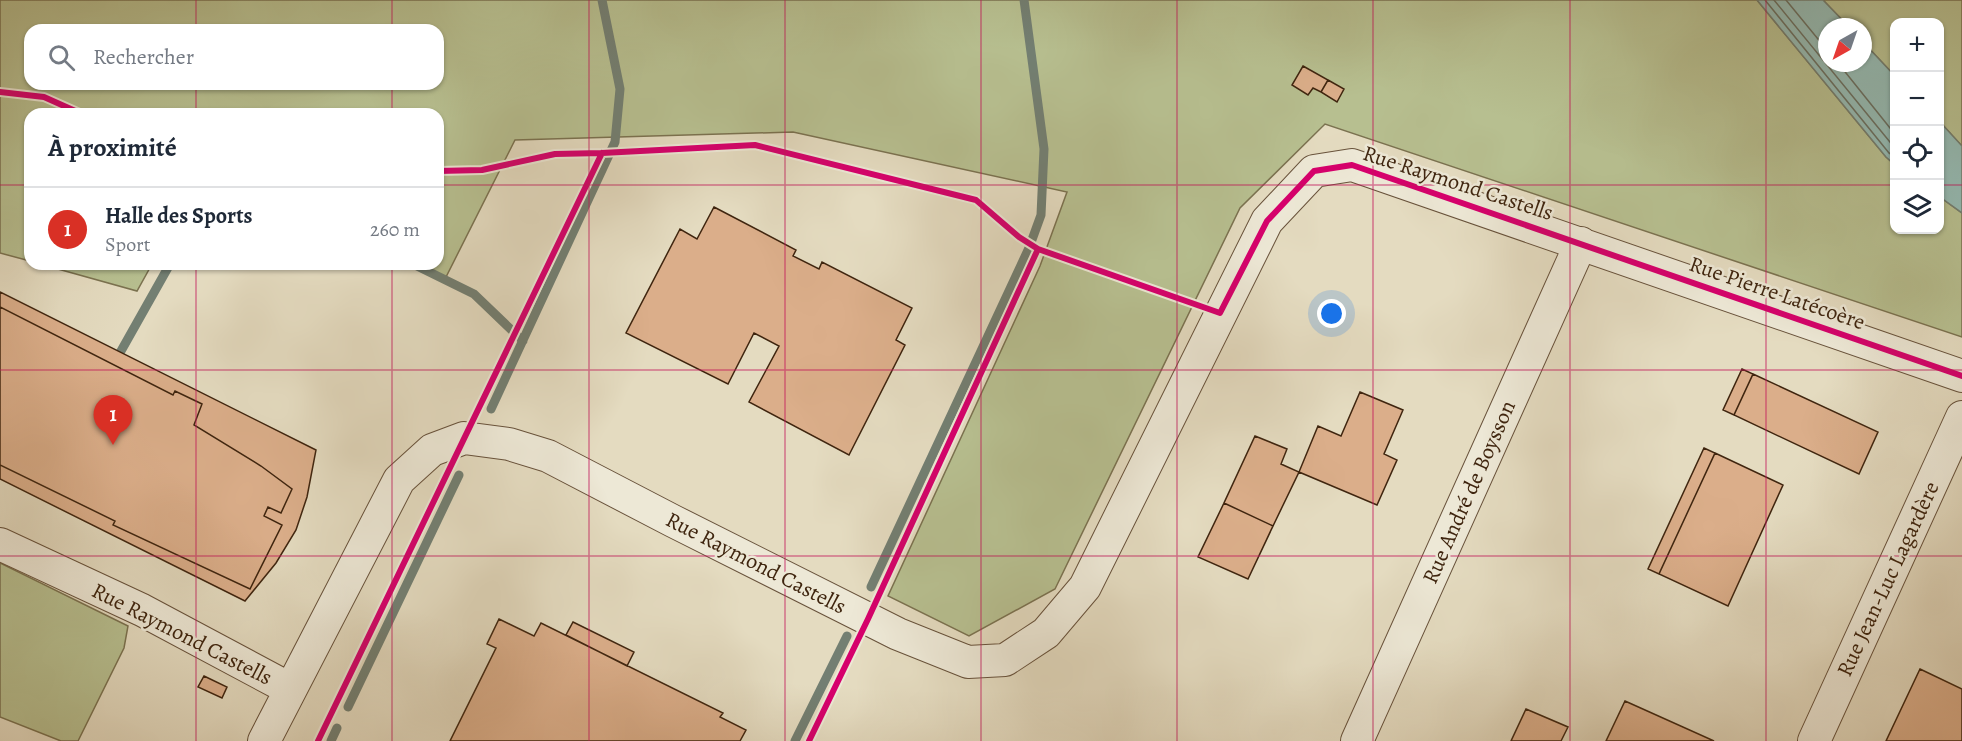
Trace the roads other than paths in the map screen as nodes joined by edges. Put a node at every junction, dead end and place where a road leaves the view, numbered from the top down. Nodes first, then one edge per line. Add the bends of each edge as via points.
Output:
1 (1581, 243) junction
2 (1962, 376) edge
3 (1962, 417) edge
4 (0, 544) edge
5 (290, 689) junction
6 (264, 741) edge
7 (1357, 741) edge
8 (1814, 741) edge

1 - 2 street, Rue Pierre Latécoère
1 - 5 street, Rue Raymond Castells via 1352,165 1314,171 1267,221 1085,587 1046,633 1005,660 968,662 898,634 548,456 509,444 464,438 432,450 399,480
1 - 7 street, Rue André de Boysson
3 - 8 street, Rue Jean-Luc Lagardère
4 - 5 street, Rue Raymond Castells via 142,610
5 - 6 street

